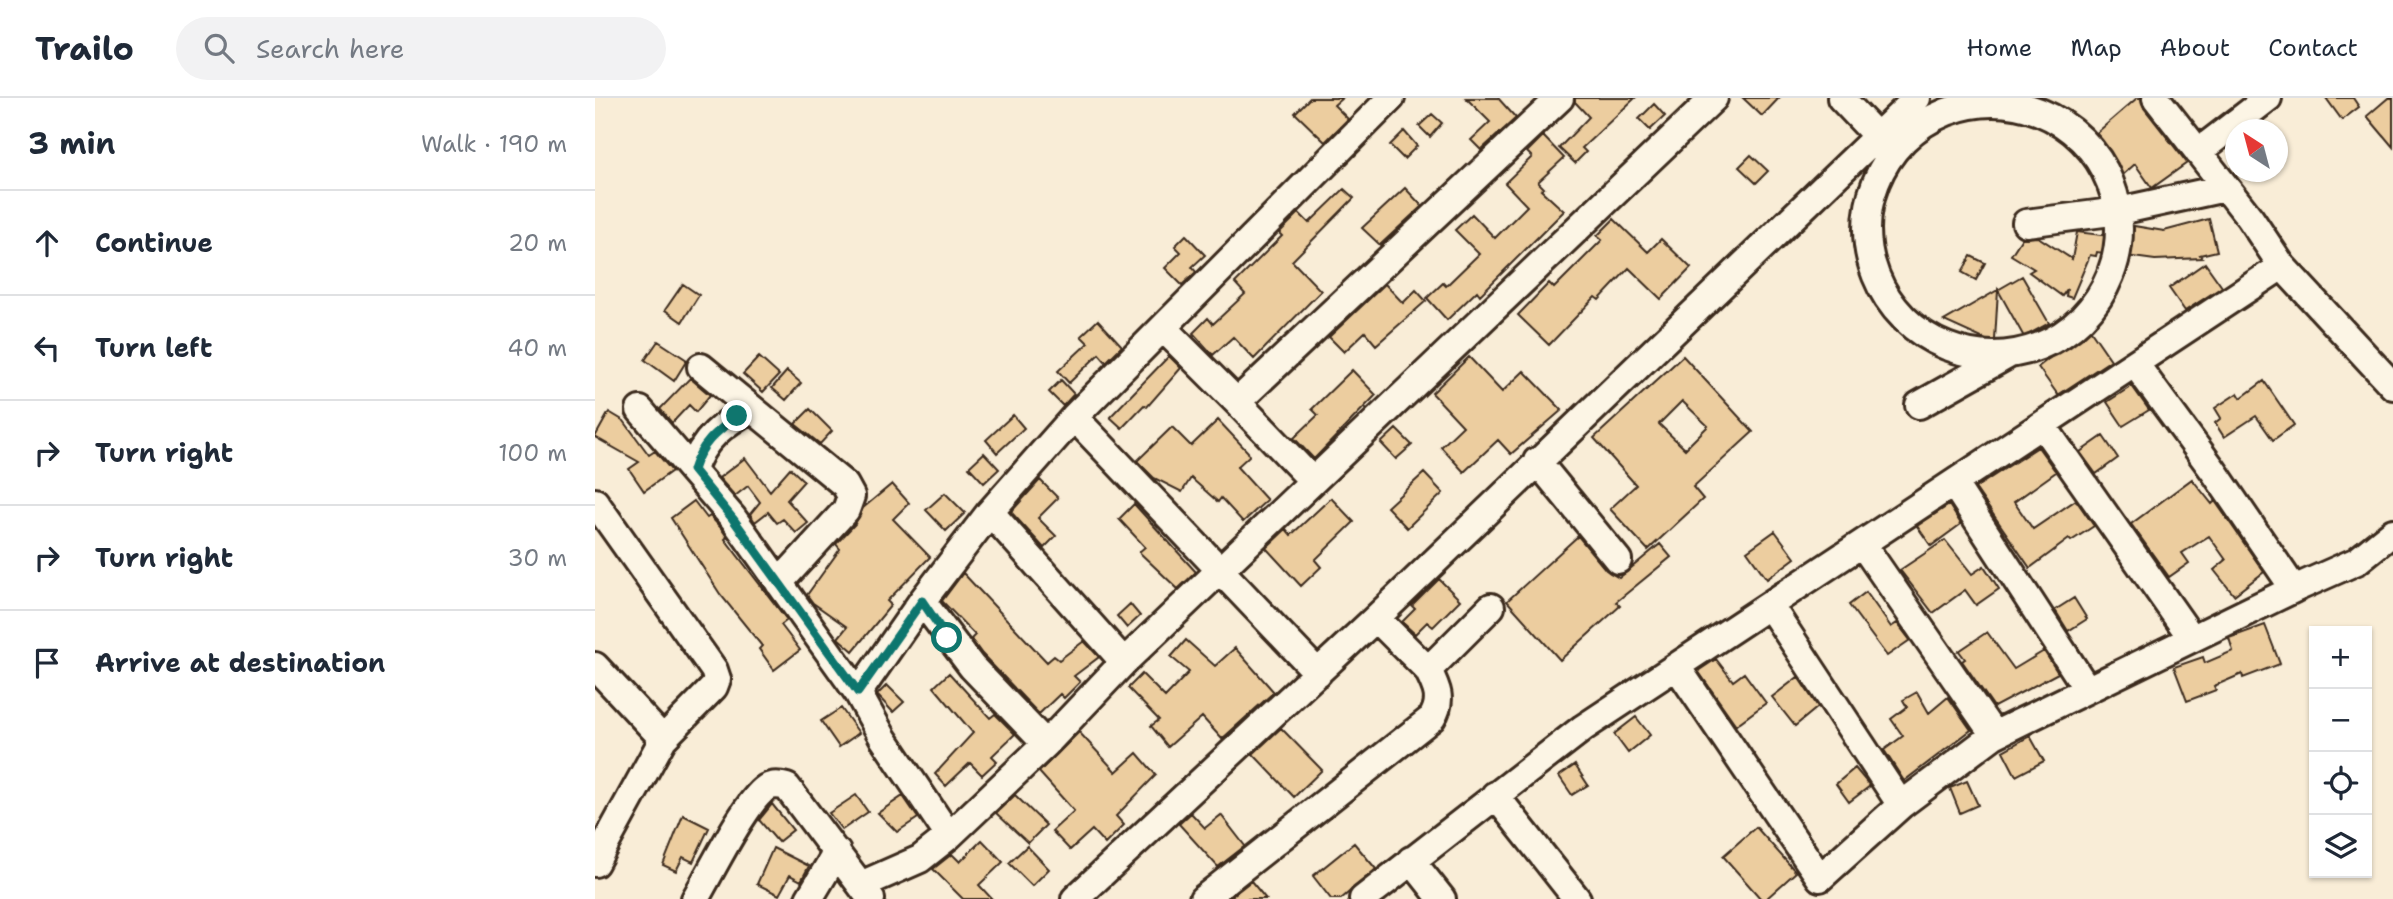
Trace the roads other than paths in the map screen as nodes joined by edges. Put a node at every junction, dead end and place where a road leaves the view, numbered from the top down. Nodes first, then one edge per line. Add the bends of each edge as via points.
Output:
1 (1391, 98) edge
2 (1560, 98) edge
3 (1841, 98) edge
4 (1917, 98) edge
5 (2156, 98) edge
6 (2268, 98) edge
7 (1705, 101) edge
8 (1877, 136) junction
9 (2198, 152) junction
10 (2225, 188) junction
11 (2119, 211) junction
12 (2026, 223) dead end
13 (2281, 267) junction
14 (1164, 328) junction
15 (2008, 355) junction
16 (2136, 365) junction
17 (701, 367) dead end
18 (2393, 386) edge
19 (1237, 402) junction
20 (1919, 405) dead end
21 (751, 408) junction
22 (640, 410) dead end
23 (1074, 417) junction
24 (2043, 426) junction
25 (1537, 461) junction
26 (693, 470) junction
27 (1313, 481) junction
28 (1954, 484) junction
29 (595, 502) edge
30 (990, 512) junction
31 (2393, 531) edge
32 (1863, 545) junction
33 (1618, 560) dead end
34 (1220, 570) junction
35 (779, 583) junction
36 (2294, 589) junction
37 (922, 601) junction
38 (1770, 606) junction
39 (1491, 607) dead end
40 (1376, 618) junction
41 (2191, 637) junction
42 (1124, 662) junction
43 (595, 666) edge
44 (1677, 667) junction
45 (1428, 670) junction
46 (1318, 673) junction
47 (2087, 689) junction
48 (858, 692) junction
49 (1994, 735) junction
50 (663, 738) junction
51 (1046, 744) junction
52 (1495, 795) junction
53 (1901, 805) junction
54 (604, 820) edge
55 (949, 836) junction
56 (837, 852) junction
57 (1411, 860) junction
58 (595, 863) edge
59 (866, 892) edge
60 (695, 899) edge
61 (809, 899) edge
62 (1075, 899) edge
63 (1203, 899) edge
64 (1363, 899) edge
65 (1442, 899) edge
66 (1577, 899) edge

1 - 14 street
2 - 19 street
3 - 8 street
4 - 8 street
5 - 9 street
6 - 9 street
7 - 27 street
8 - 25 street
9 - 10 street
10 - 11 street
10 - 13 street
11 - 12 street
11 - 15 street via 2117,257 2095,304 2056,339
11 - 15 street via 2098,157 2060,120 2015,103 1966,105 1944,114 1922,124 1887,158 1869,201 1866,245 1882,293 1913,329 1957,351
13 - 16 street
13 - 18 street
14 - 19 street
14 - 23 street
15 - 20 street
16 - 24 street
16 - 36 street
17 - 21 street
19 - 27 street
21 - 26 street via 707,440
21 - 35 street via 845,485 851,496 846,510
22 - 26 street
23 - 30 street
23 - 34 street
24 - 28 street
24 - 41 street
25 - 33 street
25 - 40 street
26 - 35 street
27 - 34 street
28 - 32 street
28 - 47 street
29 - 50 street via 717,679
30 - 37 street
30 - 42 street
31 - 36 street via 2357,561
32 - 38 street
32 - 49 street
34 - 42 street
34 - 46 street
35 - 48 street
36 - 41 street
37 - 48 street
37 - 51 street via 972,667
38 - 44 street
38 - 53 street
39 - 45 street
40 - 45 street
40 - 46 street
41 - 47 street
42 - 51 street
43 - 50 street
44 - 52 street via 1583,728
44 - 53 street via 1820,878
45 - 63 street via 1439,693 1432,718
46 - 62 street
47 - 49 street
48 - 55 street
49 - 53 street
50 - 54 street
51 - 55 street
52 - 57 street
52 - 66 street
54 - 58 street
55 - 59 street
56 - 59 street
56 - 60 street via 787,787 775,784 764,789 748,810
56 - 61 street
57 - 64 street
57 - 65 street

